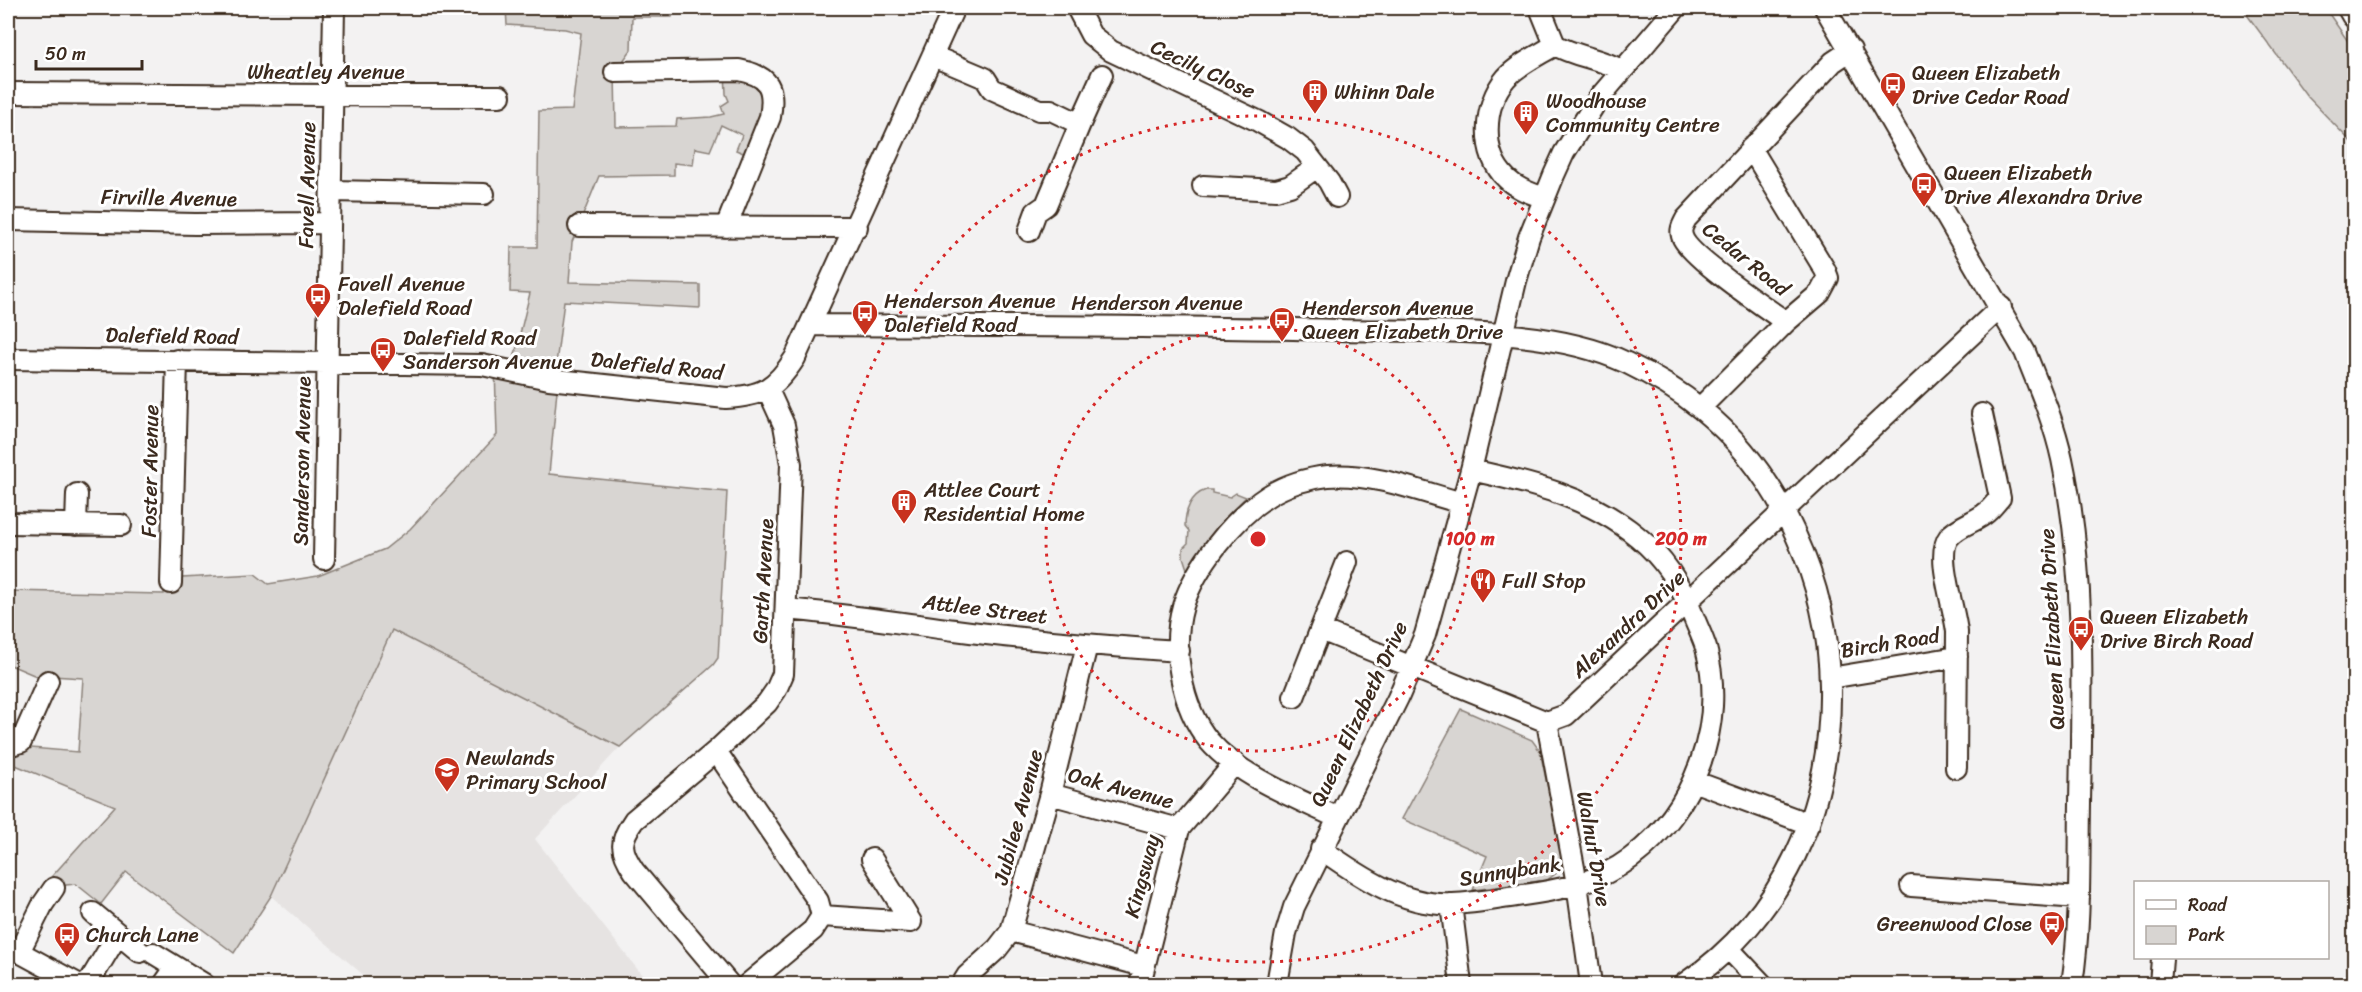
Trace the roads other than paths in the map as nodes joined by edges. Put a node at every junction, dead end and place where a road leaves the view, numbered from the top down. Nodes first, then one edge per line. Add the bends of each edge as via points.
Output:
1 (334, 8) edge
2 (954, 8) edge
3 (1077, 8) edge
4 (1540, 8) edge
5 (1676, 8) edge
6 (1826, 8) edge
7 (2350, 8) edge
8 (2355, 15) edge
9 (1555, 45) junction
10 (1851, 50) junction
11 (933, 56) junction
12 (1621, 70) junction
13 (615, 72) dead end
14 (1102, 75) dead end
15 (8, 93) edge
16 (332, 94) junction
17 (500, 96) dead end
18 (1080, 124) junction
19 (1751, 148) junction
20 (1317, 167) junction
21 (1203, 186) dead end
22 (331, 191) junction
23 (484, 194) dead end
24 (1337, 197) dead end
25 (1544, 198) junction
26 (8, 220) edge
27 (330, 223) junction
28 (579, 226) dead end
29 (726, 227) junction
30 (857, 227) junction
31 (1029, 231) dead end
32 (2001, 308) junction
33 (1786, 322) junction
34 (810, 324) junction
35 (1503, 334) junction
36 (8, 358) edge
37 (177, 360) junction
38 (327, 363) junction
39 (768, 390) junction
40 (1700, 408) junction
41 (1982, 414) dead end
42 (1471, 470) junction
43 (77, 494) dead end
44 (1462, 503) junction
45 (1783, 512) junction
46 (8, 523) edge
47 (76, 525) junction
48 (121, 525) dead end
49 (324, 559) dead end
50 (1347, 562) dead end
51 (171, 583) dead end
52 (1688, 601) junction
53 (786, 609) junction
54 (1321, 630) junction
55 (1087, 645) junction
56 (1179, 651) junction
57 (1957, 657) junction
58 (1413, 666) junction
59 (1830, 678) junction
60 (48, 681) dead end
61 (1294, 697) dead end
62 (1547, 722) junction
63 (8, 746) edge
64 (716, 751) junction
65 (1235, 764) junction
66 (1956, 768) dead end
67 (1693, 781) junction
68 (1050, 794) junction
69 (1338, 818) junction
70 (1809, 824) junction
71 (1179, 829) junction
72 (1321, 849) junction
73 (872, 859) dead end
74 (1577, 884) junction
75 (1911, 886) dead end
76 (54, 888) dead end
77 (2079, 898) junction
78 (1451, 904) junction
79 (93, 913) dead end
80 (822, 916) junction
81 (1011, 931) junction
82 (118, 934) junction
83 (13, 949) edge
84 (1729, 949) junction
85 (2162, 959) edge
86 (176, 968) junction
87 (1141, 975) edge
88 (78, 984) edge
89 (88, 984) edge
90 (165, 984) edge
91 (204, 984) edge
92 (729, 984) edge
93 (748, 984) edge
94 (962, 984) edge
95 (1277, 984) edge
96 (1461, 984) edge
97 (1591, 984) edge
98 (1684, 984) edge
99 (1762, 984) edge
100 (2072, 984) edge
101 (2160, 984) edge

1 - 16 street, Favell Avenue
2 - 11 street
3 - 20 street, Cecily Close via 1091,35 1111,51 1278,132 1305,151
4 - 9 street
5 - 12 street, Queen Elizabeth Drive
6 - 10 street, Queen Elizabeth Drive
7 - 8 main road
9 - 12 street
9 - 25 street via 1506,78 1494,96 1488,118 1495,162 1507,179
10 - 19 street, Cedar Road via 1833,62
10 - 32 street, Queen Elizabeth Drive
11 - 18 street via 985,78 992,89
11 - 30 street
12 - 25 street, Queen Elizabeth Drive via 1577,131
13 - 29 street via 740,70 764,78 771,88 770,117
14 - 18 street
15 - 16 street, Wheatley Avenue
16 - 17 street, Wheatley Avenue
16 - 22 street, Favell Avenue
18 - 31 street via 1046,205 1036,212
19 - 33 street, Cedar Road via 1828,278 1820,293
19 - 33 street, Cedar Road via 1686,219 1682,237 1696,255
20 - 21 street via 1290,186 1276,190
20 - 24 street, Cecily Close
22 - 23 street
22 - 27 street, Favell Avenue
25 - 35 street, Queen Elizabeth Drive via 1515,281
26 - 27 street, Firville Avenue
27 - 38 street, Favell Avenue
28 - 29 street
29 - 30 street
30 - 34 street
32 - 45 street, Alexandra Drive
32 - 77 street, Queen Elizabeth Drive via 2044,398 2061,458 2072,520 2080,625
33 - 40 street, Cedar Road
34 - 35 street, Henderson Avenue
34 - 39 street via 795,358
35 - 40 street, Henderson Avenue via 1582,348 1625,362
35 - 42 street, Queen Elizabeth Drive
36 - 37 street, Dalefield Road
37 - 38 street, Dalefield Road
37 - 51 street, Foster Avenue
38 - 39 street, Dalefield Road via 482,365 549,380 726,398
38 - 49 street, Sanderson Avenue
39 - 53 street, Garth Avenue via 784,425 791,464
40 - 45 street, Henderson Avenue via 1733,438 1761,474
41 - 57 street, Birch Road via 2000,498 1987,512 1949,537 1944,547 1956,616
42 - 44 street, Queen Elizabeth Drive
42 - 52 street, Sunnybank via 1548,488 1607,514 1639,537 1665,564
43 - 47 street
44 - 56 street via 1350,476 1303,481 1267,496 1221,539 1205,562 1183,606
44 - 58 street, Queen Elizabeth Drive
45 - 52 street, Alexandra Drive
45 - 59 street, Henderson Avenue via 1810,570 1823,614
46 - 47 street
47 - 48 street
50 - 54 street
52 - 62 street, Alexandra Drive via 1566,715
52 - 67 street, Sunnybank via 1706,648 1712,703 1710,731
53 - 55 street, Attlee Street
53 - 64 street, Garth Avenue via 783,674 776,690
54 - 58 street
54 - 61 street
55 - 56 street, Attlee Street
55 - 68 street, Jubilee Avenue
56 - 65 street via 1185,693 1194,715 1209,741
57 - 59 street, Birch Road
57 - 66 street, Birch Road
58 - 62 street
58 - 69 street, Queen Elizabeth Drive
59 - 70 street, Henderson Avenue via 1827,755
60 - 63 street via 21,742
62 - 74 street, Walnut Drive
64 - 80 street via 818,901
64 - 92 street, Garth Avenue via 634,820 622,845 634,871
65 - 69 street
65 - 71 street, Kingsway
67 - 70 street
67 - 74 street, Sunnybank via 1681,804 1652,841 1604,874
68 - 71 street, Oak Avenue
68 - 81 street, Jubilee Avenue
69 - 72 street, Queen Elizabeth Drive
70 - 84 street, Henderson Avenue via 1781,883
71 - 87 street, Kingsway
72 - 78 street, Sunnybank via 1384,889
72 - 95 street, Queen Elizabeth Drive via 1294,907
73 - 80 street via 910,922
74 - 78 street, Sunnybank
74 - 97 street, Walnut Drive
75 - 77 street
76 - 83 street
77 - 100 street, Queen Elizabeth Drive
78 - 96 street
79 - 82 street
80 - 93 street via 813,930
81 - 87 street
81 - 94 street, Jubilee Avenue
82 - 86 street
82 - 89 street
83 - 88 street
84 - 98 street, Henderson Avenue
84 - 99 street
85 - 101 street
86 - 90 street
86 - 91 street

